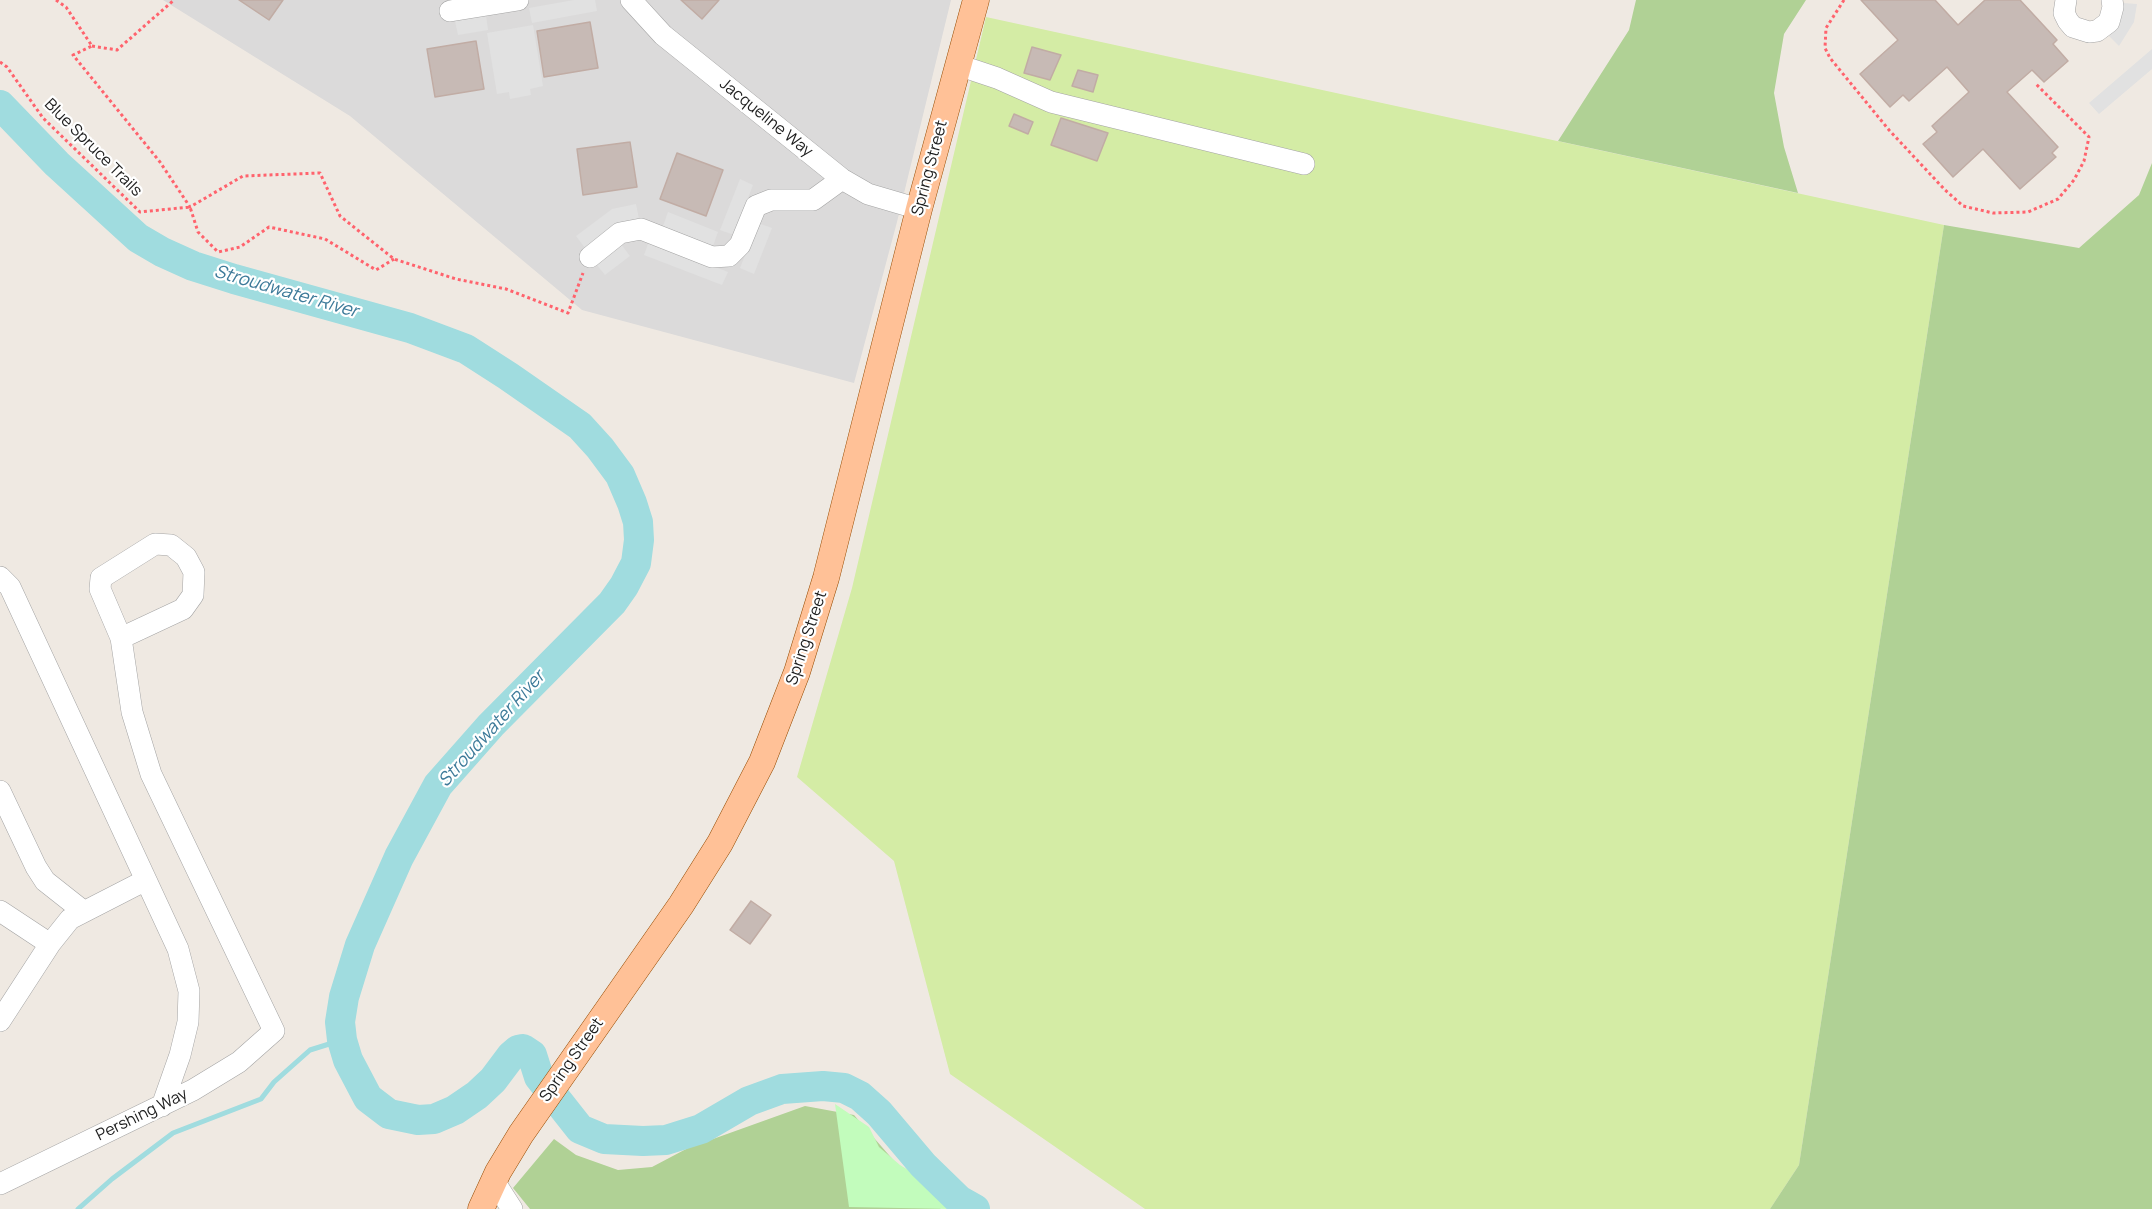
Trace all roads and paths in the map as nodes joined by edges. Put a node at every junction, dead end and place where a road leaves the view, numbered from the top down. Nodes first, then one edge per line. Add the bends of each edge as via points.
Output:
1 (56, 0) edge
2 (174, 0) edge
3 (518, 0) edge
4 (632, 0) edge
5 (976, 0) edge
6 (1844, 0) edge
7 (2066, 0) edge
8 (2112, 0) edge
9 (450, 11) dead end
10 (92, 46) junction
11 (0, 62) edge
12 (958, 65) junction
13 (2035, 83) dead end
14 (1304, 164) dead end
15 (842, 179) junction
16 (190, 207) junction
17 (919, 209) junction
18 (590, 257) joint
19 (394, 259) junction
20 (0, 577) edge
21 (121, 638) junction
22 (0, 791) edge
23 (146, 880) junction
24 (0, 911) edge
25 (83, 911) junction
26 (50, 944) junction
27 (0, 1022) edge
28 (162, 1106) junction
29 (494, 1181) junction
30 (0, 1184) edge
31 (482, 1209) edge
32 (512, 1209) edge

1 - 10 path via 66,7
2 - 10 path via 117,50
3 - 9 street
4 - 15 street, Jacqueline Way via 663,35
5 - 12 main road, Spring Street
6 - 13 path via 1826,28 1825,48 1830,58 1888,129 1964,206 1993,213 2028,212 2058,199 2074,180 2090,137
7 - 8 street via 2064,13 2068,21 2089,32 2109,22
10 - 16 path via 73,55 160,162
11 - 16 path, Blue Spruce Trails via 43,118 140,212
12 - 14 street via 1051,102
12 - 17 main road, Spring Street
15 - 17 street, Jacqueline Way via 868,194
15 - 18 street via 813,200 763,201 752,213 740,245 729,256 712,257 640,229 620,233
16 - 19 path via 198,232 218,252 240,247 269,227 325,239 376,270
16 - 19 path, Blue Spruce Trails via 243,176 320,173 340,216
17 - 29 main road, Spring Street via 826,578 797,672 762,762 720,843 681,905 544,1099
18 - 19 path, Blue Spruce Trails via 568,313 506,289 456,279
20 - 23 street via 10,587
21 - 21 street via 183,609 193,595 194,572 186,557 171,545 155,544 101,578 100,589
21 - 28 street, Pershing Way via 132,712 151,774 274,1031 239,1062
22 - 25 street via 45,881
23 - 25 street
23 - 28 street via 178,949 189,991 188,1022
24 - 26 street
25 - 26 street via 70,919
26 - 27 street
28 - 30 street, Pershing Way
29 - 31 main road, Spring Street
29 - 32 street

